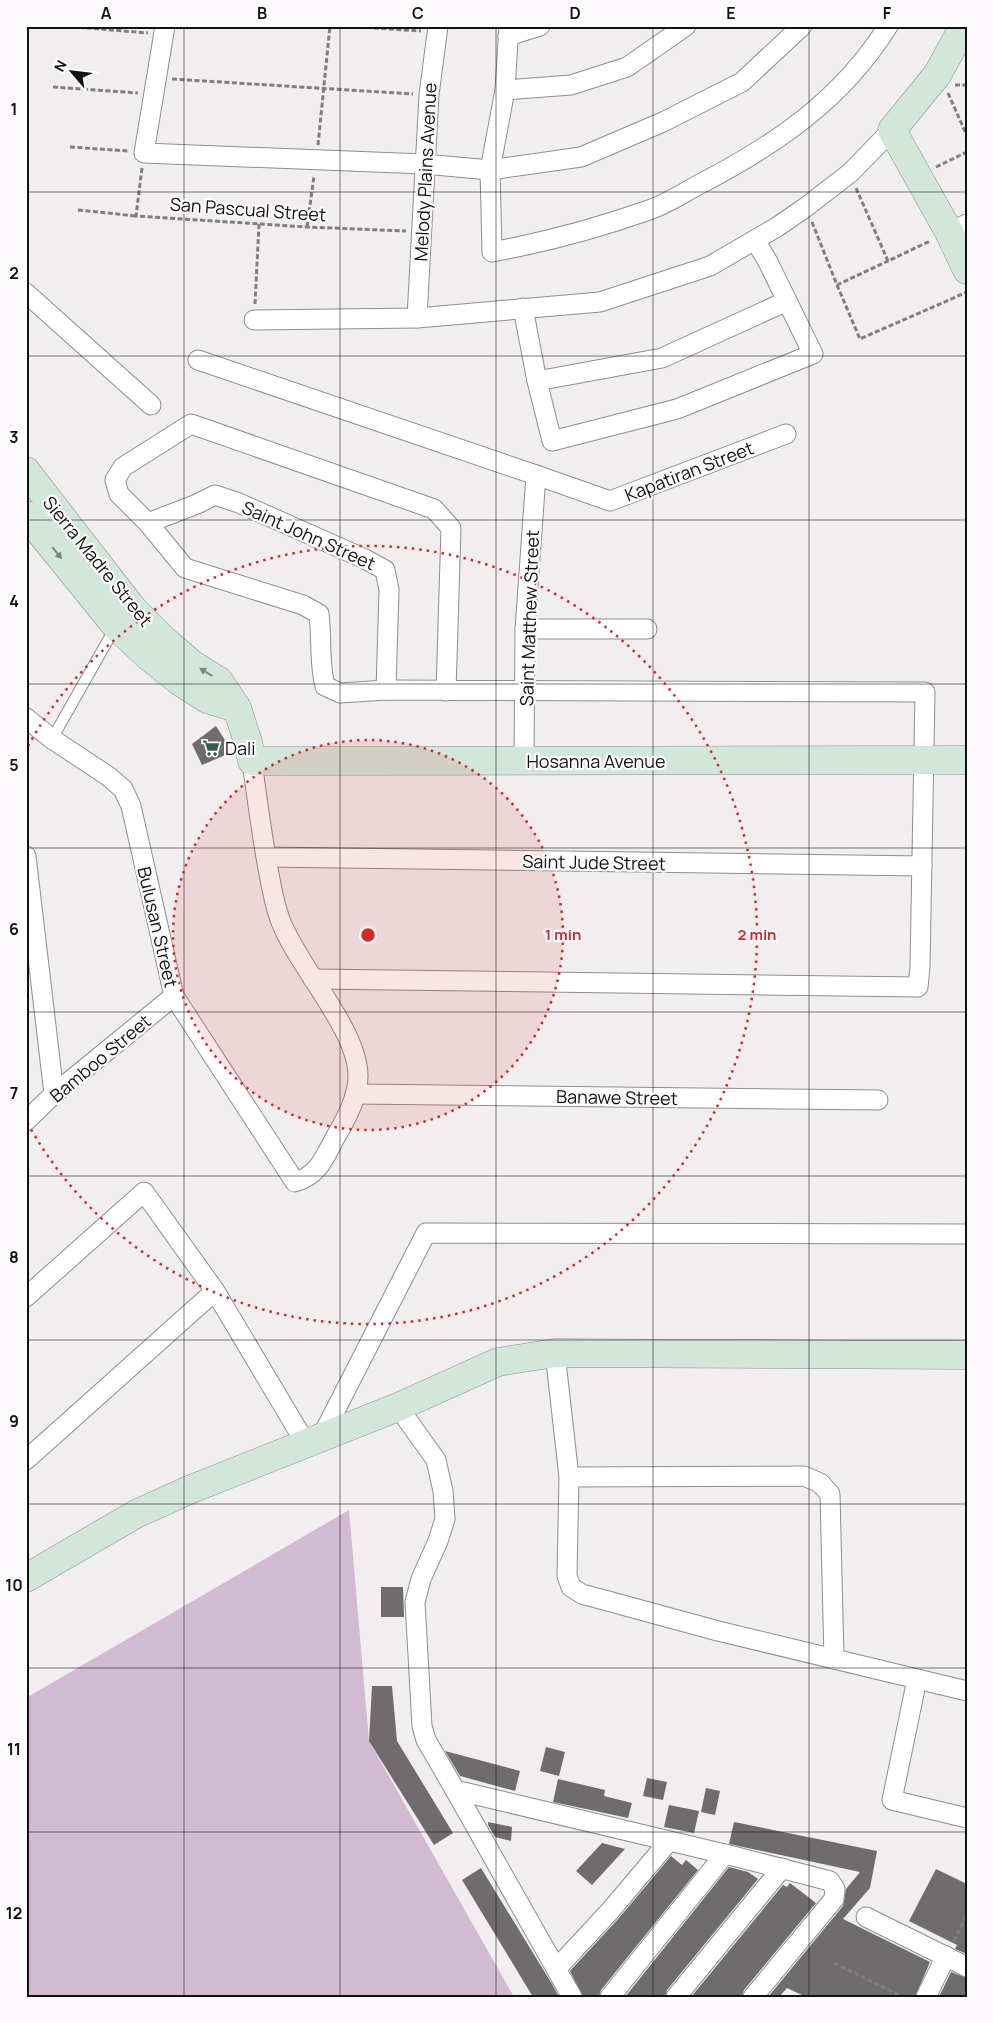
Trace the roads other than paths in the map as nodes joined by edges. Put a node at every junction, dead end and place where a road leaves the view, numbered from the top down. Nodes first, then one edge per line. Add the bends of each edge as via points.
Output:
1 (540, 26) edge
2 (686, 26) edge
3 (802, 26) edge
4 (888, 26) edge
5 (964, 26) edge
6 (438, 29) edge
7 (164, 30) edge
8 (509, 31) edge
9 (505, 90) junction
10 (892, 130) junction
11 (424, 164) junction
12 (490, 170) junction
13 (958, 228) edge
14 (755, 240) junction
15 (967, 270) edge
16 (26, 293) edge
17 (787, 301) junction
18 (523, 308) junction
19 (417, 318) junction
20 (254, 320) road end
21 (198, 360) dead end
22 (537, 381) junction
23 (151, 405) dead end
24 (786, 434) dead end
25 (26, 471) edge
26 (536, 475) junction
27 (58, 511) junction
28 (31, 521) edge
29 (148, 523) junction
30 (116, 626) junction
31 (526, 629) junction
32 (647, 629) dead end
33 (386, 690) junction
34 (446, 691) junction
35 (525, 692) junction
36 (237, 708) junction
37 (26, 718) edge
38 (52, 738) junction
39 (931, 760) junction
40 (967, 760) edge
41 (252, 761) junction
42 (524, 761) junction
43 (26, 856) edge
44 (266, 857) junction
45 (922, 866) junction
46 (313, 979) junction
47 (174, 996) junction
48 (54, 1094) junction
49 (355, 1094) junction
50 (878, 1100) dead end
51 (26, 1121) edge
52 (294, 1182) joint
53 (967, 1234) edge
54 (215, 1291) junction
55 (26, 1297) edge
56 (555, 1353) junction
57 (967, 1355) edge
58 (398, 1407) junction
59 (313, 1441) junction
60 (26, 1460) edge
61 (569, 1477) junction
62 (26, 1578) edge
63 (834, 1659) junction
64 (917, 1679) junction
65 (967, 1691) edge
66 (455, 1790) junction
67 (967, 1818) edge
68 (669, 1841) junction
69 (725, 1854) junction
70 (782, 1868) junction
71 (866, 1917) dead end
72 (946, 1956) junction
73 (967, 1967) edge
74 (556, 1968) junction
75 (572, 1997) edge
76 (610, 1997) edge
77 (676, 1997) edge
78 (753, 1997) edge
79 (926, 1997) edge

1 - 8 street
2 - 9 street via 627,67 571,85
3 - 12 street via 742,82 663,122 581,157
4 - 12 street via 848,81 806,119 743,162 651,210 548,241 492,252
5 - 10 main road via 938,75
6 - 11 street, Melody Plains Avenue
7 - 11 street via 144,152
8 - 9 street
9 - 12 street
10 - 13 main road via 917,176
10 - 14 street via 850,173
11 - 12 street
11 - 19 street, Melody Plains Avenue
13 - 15 main road
14 - 17 street
14 - 18 street via 710,266 600,302
16 - 23 street
17 - 22 street via 662,358
17 - 22 street via 813,354 677,409 552,441
18 - 19 street
18 - 22 street
19 - 20 street
21 - 26 street, Kapatiran Street
24 - 26 street, Kapatiran Street via 610,501
25 - 27 main road, Sierra Madre Street
26 - 31 street, Saint Matthew Street
27 - 28 main road
36 -> 27 main road, Sierra Madre Street via 219,681 170,646 133,609
28 -> 30 main road, Sierra Madre Street
29 - 33 street via 185,568 319,614 321,670 325,686 340,693
29 - 33 street, Saint John Street via 215,496 248,507 386,570 389,590
29 - 34 street via 119,494 115,480 123,467 190,424 434,509 451,528
30 - 36 main road, Sierra Madre Street via 178,681 207,699
30 - 38 lane
31 - 32 street
31 - 35 street, Saint Matthew Street
33 - 34 street
34 - 35 street
35 - 39 street via 925,692
35 - 42 street, Saint Matthew Street
36 - 41 main road, Sierra Madre Street
37 - 38 street, Bulusan Street
38 - 47 street, Bulusan Street via 108,776 123,790 131,806
39 - 40 main road, Hosanna Avenue
39 - 42 main road, Hosanna Avenue
39 - 45 street
41 - 42 main road, Hosanna Avenue
41 - 44 street, Sierra Madre Street
43 - 48 street
44 - 45 street, Saint Jude Street
44 - 46 street, Sierra Madre Street via 280,920 294,952
45 - 46 street via 918,987
46 - 49 street, Sierra Madre Street via 348,1038 356,1058 358,1077
47 - 48 street, Bamboo Street
47 - 52 street, Bulusan Street
48 - 51 street, Bamboo Street
49 - 50 street, Banawe Street
49 - 52 street, Sierra Madre Street via 317,1169 308,1178
53 - 59 street via 426,1233
54 - 55 street via 144,1192
54 - 59 street
54 - 60 street
56 - 57 main road
56 - 58 main road via 498,1362
56 - 61 street
58 - 59 main road
58 - 66 street via 436,1460 443,1491 445,1519 415,1602 422,1726 426,1740
59 - 62 main road via 136,1514
61 - 63 street via 567,1576 571,1587 582,1594
61 - 63 street via 804,1476 820,1483 830,1494
63 - 64 street
64 - 65 street
64 - 67 street via 892,1800
66 - 68 street
66 - 74 street
68 - 69 street
68 - 74 street
69 - 70 street
69 - 76 street
70 - 77 street
70 - 78 street via 830,1881 835,1889 834,1899
71 - 72 street
72 - 73 street
72 - 79 street
74 - 75 street

